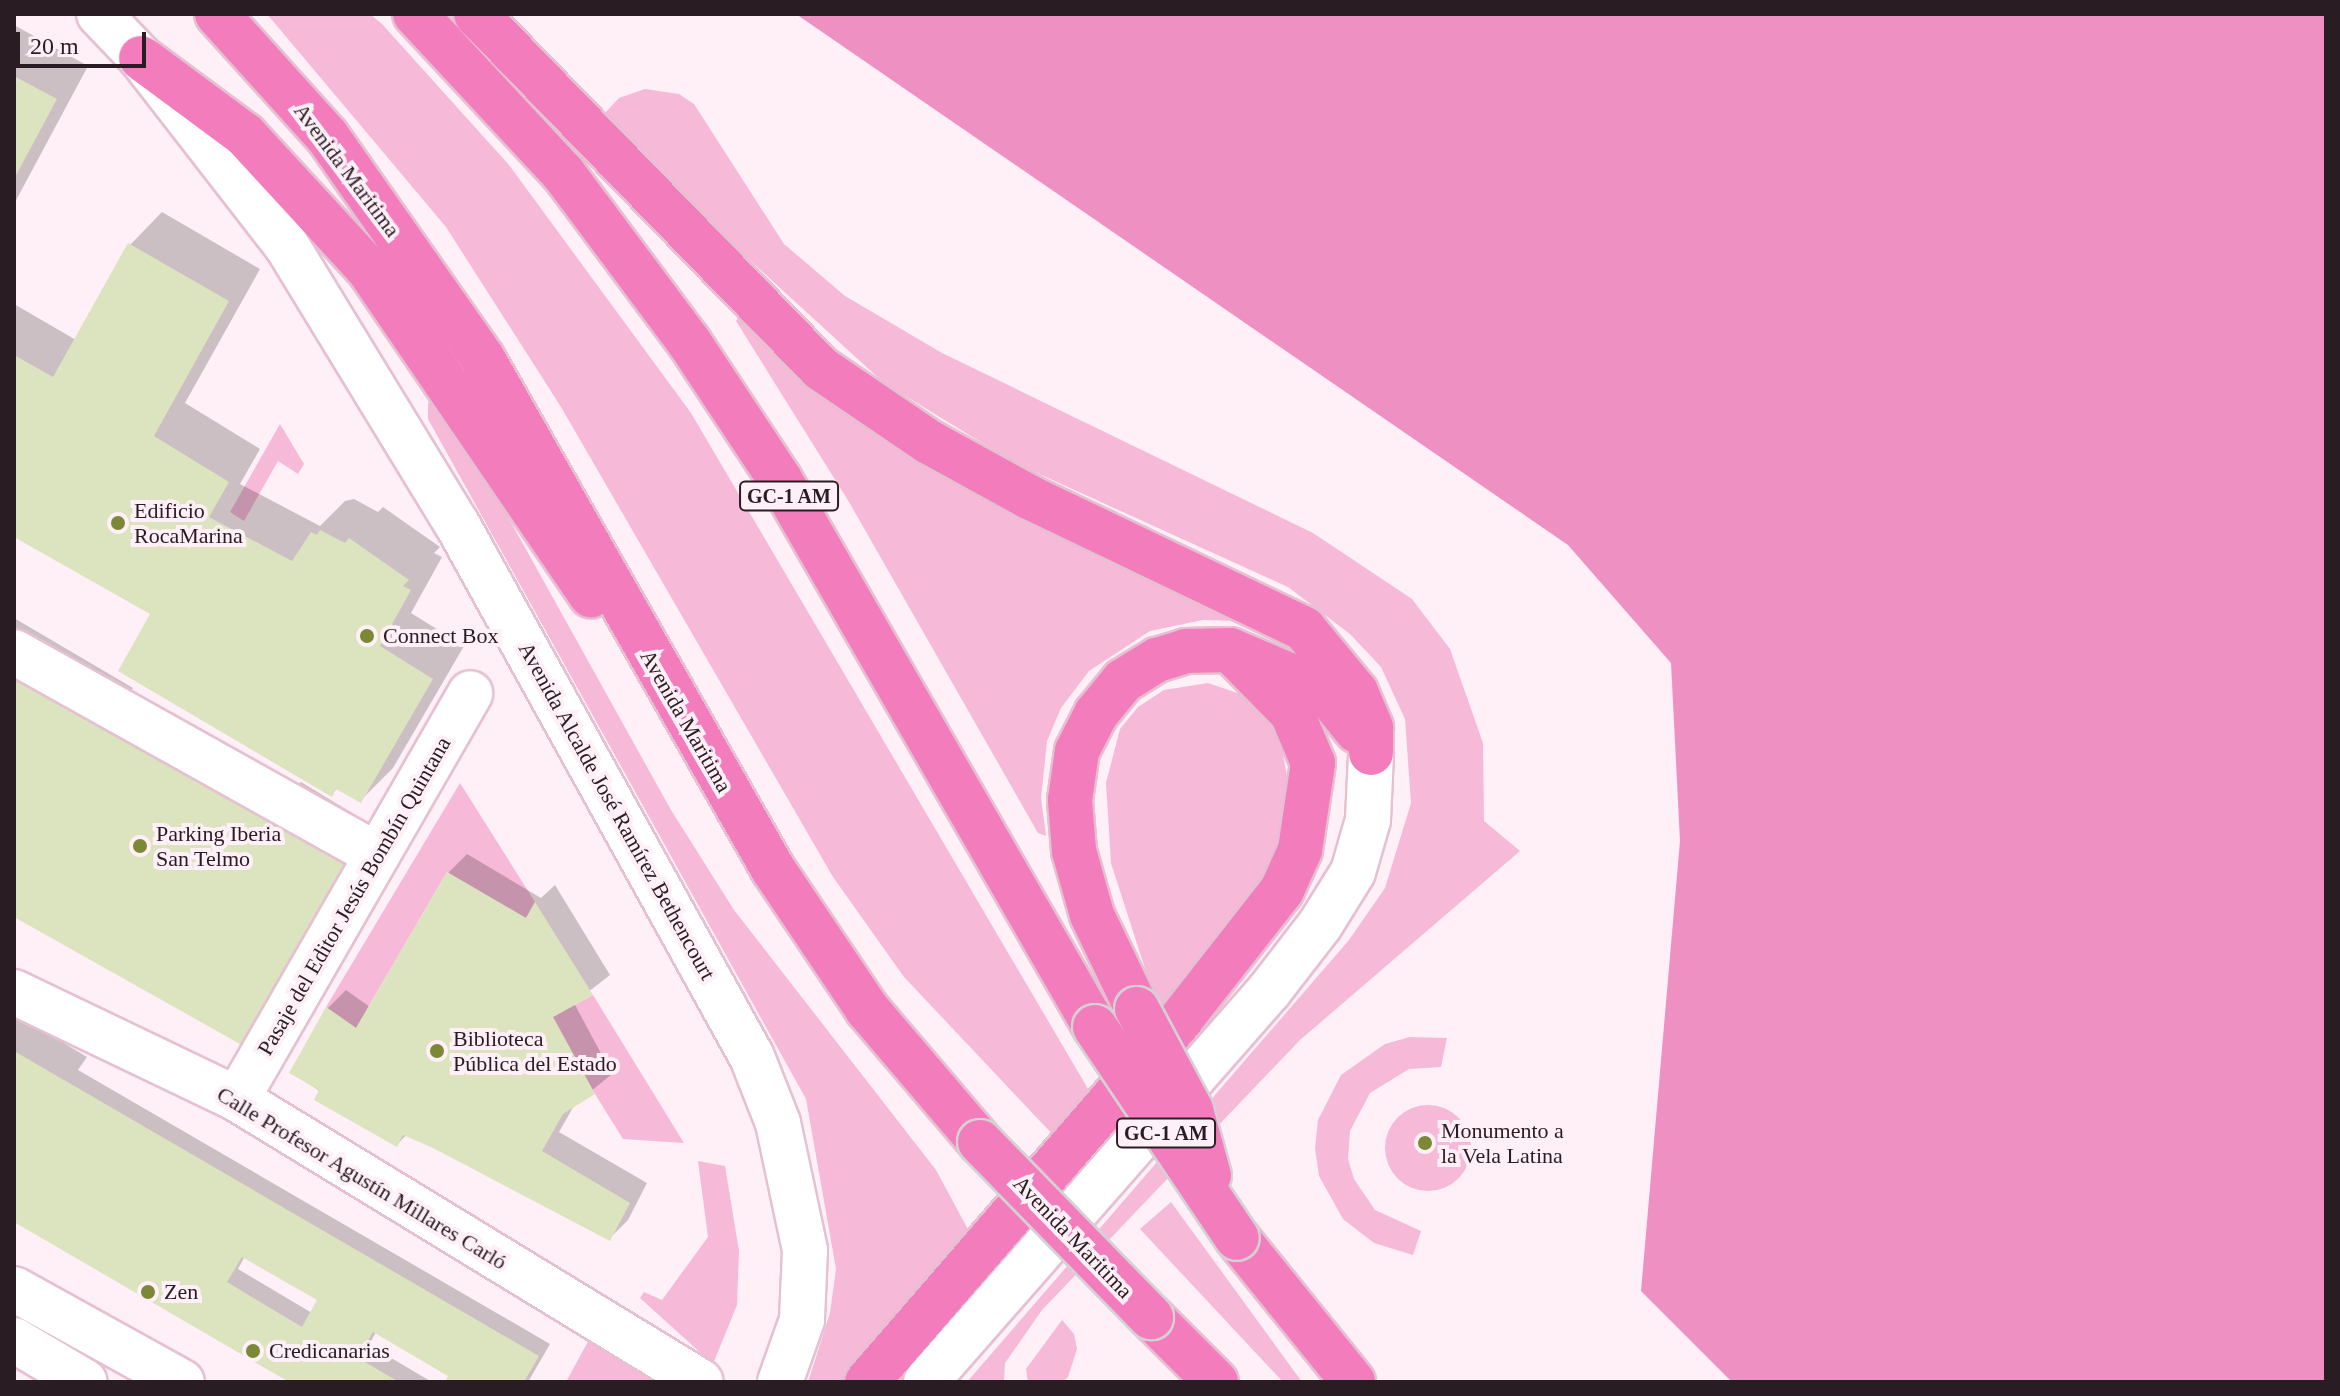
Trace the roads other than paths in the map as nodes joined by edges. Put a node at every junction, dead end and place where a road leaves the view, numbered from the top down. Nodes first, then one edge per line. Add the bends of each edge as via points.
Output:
1 (99, 14) edge
2 (217, 14) edge
3 (415, 14) edge
4 (476, 14) edge
5 (141, 58) junction
6 (1230, 650) junction
7 (14, 652) edge
8 (470, 693) dead end
9 (673, 703) junction
10 (1371, 753) junction
11 (377, 855) junction
12 (14, 992) edge
13 (237, 1099) junction
14 (1226, 1222) junction
15 (14, 1289) edge
16 (14, 1340) edge
17 (85, 1382) edge
18 (182, 1382) edge
19 (701, 1382) edge
20 (780, 1382) edge
21 (867, 1382) edge
22 (926, 1382) edge
23 (1216, 1382) edge
24 (1353, 1382) edge

1 - 5 street, Avenida Alcalde José Ramírez Bethencourt
2 - 9 highway, Avenida Maritima via 327,136 483,359
3 - 14 highway, GC-1 AM, bridge via 563,173 689,342 779,478 1095,1027
4 - 10 highway via 820,368 929,442 1031,498 1304,629 1356,692 1371,728
5 - 9 highway via 245,135 369,270 534,518
5 - 20 street, Avenida Alcalde José Ramírez Bethencourt via 287,246 457,524 752,1057 778,1123 805,1250 802,1320
6 - 10 highway via 1299,679 1331,699
6 - 14 highway, bridge via 1186,651 1157,660 1123,681 1096,714 1077,751 1070,800 1074,851 1092,915 1191,1110
6 - 21 highway via 1292,713 1313,763 1300,850 1282,890 1181,1019
7 - 11 street
8 - 11 street, Pasaje del Editor Jesús Bombín Quintana
9 - 23 highway, Avenida Maritima, bridge via 773,869 867,1009 980,1142
10 - 22 street via 1368,820 1353,872 1320,925 1269,991
11 - 13 street, Pasaje del Editor Jesús Bombín Quintana
12 - 13 street, Calle Profesor Agustín Millares Carló
13 - 19 street, Calle Profesor Agustín Millares Carló
14 - 24 highway, GC-1 AM
15 - 18 street
16 - 17 street

